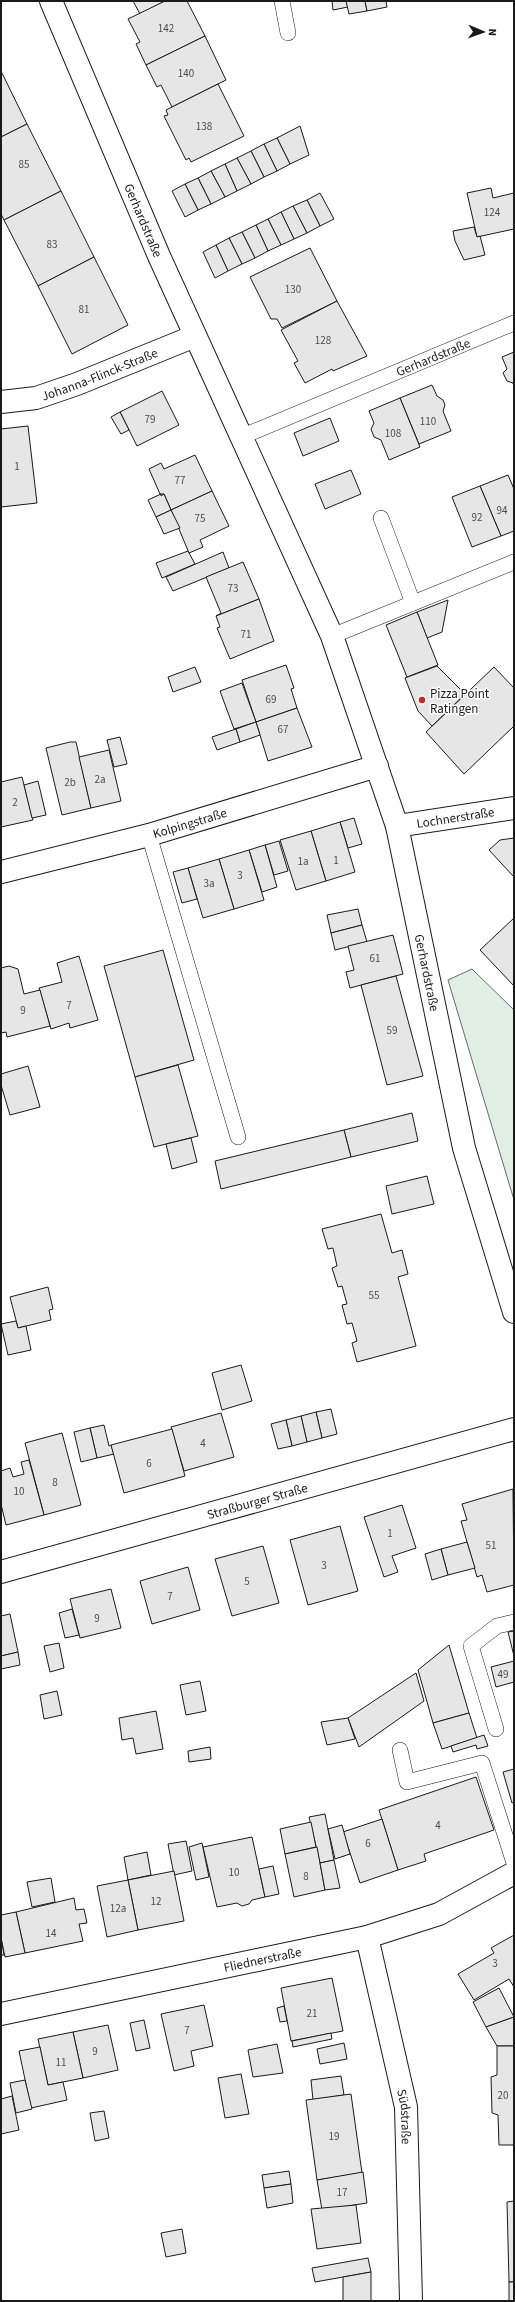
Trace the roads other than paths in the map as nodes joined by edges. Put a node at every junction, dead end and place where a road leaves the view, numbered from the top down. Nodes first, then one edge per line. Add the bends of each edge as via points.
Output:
1 (51, 1) edge
2 (282, 1) edge
3 (288, 34) dead end
4 (514, 323) edge
5 (195, 336) junction
6 (1, 402) edge
7 (241, 437) junction
8 (381, 518) dead end
9 (514, 562) edge
10 (413, 603) junction
11 (332, 636) junction
12 (376, 766) junction
13 (514, 808) edge
14 (397, 826) junction
15 (149, 835) junction
16 (1, 872) edge
17 (238, 1137) dead end
18 (514, 1312) edge
19 (514, 1429) edge
20 (1, 1572) edge
21 (514, 1622) edge
22 (496, 1728) dead end
23 (400, 1750) dead end
24 (514, 1863) edge
25 (514, 1873) edge
26 (367, 1937) junction
27 (1, 2014) edge
28 (411, 2301) edge

1 - 5 street, Gerhardstraße
2 - 3 lane
4 - 7 lane, Gerhardstraße
5 - 6 street, Johanna-Flinck-Straße via 36,398
5 - 7 street, Gerhardstraße
7 - 11 street, Gerhardstraße
8 - 10 lane
9 - 10 lane
10 - 11 lane
11 - 12 street, Gerhardstraße
12 - 14 street, Gerhardstraße
12 - 15 street, Kolpingstraße
13 - 14 street, Lochnerstraße
14 - 18 street, Gerhardstraße via 464,1148
15 - 16 street, Kolpingstraße
15 - 17 lane
19 - 20 street, Straßburger Straße
21 - 22 lane via 497,1626 471,1646
23 - 24 lane via 407,1782 482,1763
25 - 26 street, Fliednerstraße via 439,1914
26 - 27 street, Fliednerstraße
26 - 28 street, Südstraße via 406,2107

